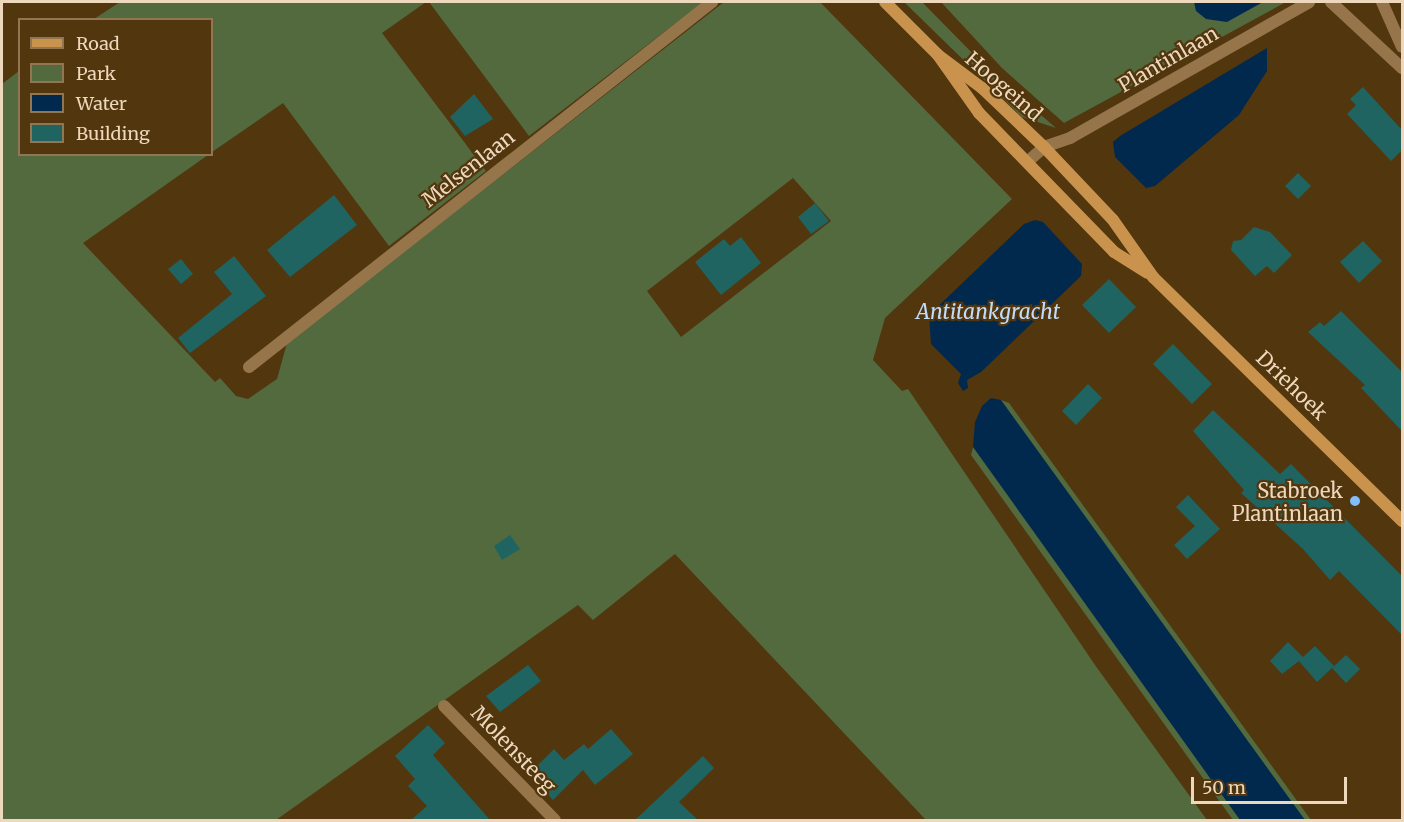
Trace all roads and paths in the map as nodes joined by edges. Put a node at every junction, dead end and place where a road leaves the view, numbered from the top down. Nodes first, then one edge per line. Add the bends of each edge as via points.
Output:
1 (712, 2) edge
2 (885, 2) edge
3 (1309, 2) edge
4 (1331, 2) edge
5 (1382, 2) edge
6 (1402, 47) edge
7 (938, 56) junction
8 (1402, 68) edge
9 (1044, 147) junction
10 (1027, 162) junction
11 (1153, 277) junction
12 (249, 367) dead end
13 (1402, 521) edge
14 (444, 705) dead end
15 (555, 820) edge

1 - 12 street, Melsenlaan
2 - 7 main road, Hoogeind
3 - 9 street, Plantinlaan via 1070,138
4 - 8 street
5 - 6 street
7 - 9 main road, Hoogeind via 982,88
7 - 10 main road, Hoogeind via 979,113
9 - 10 street
9 - 11 main road, Driehoek via 1107,213
10 - 11 main road, Driehoek via 1114,252
11 - 13 main road, Driehoek
14 - 15 street, Molensteeg

